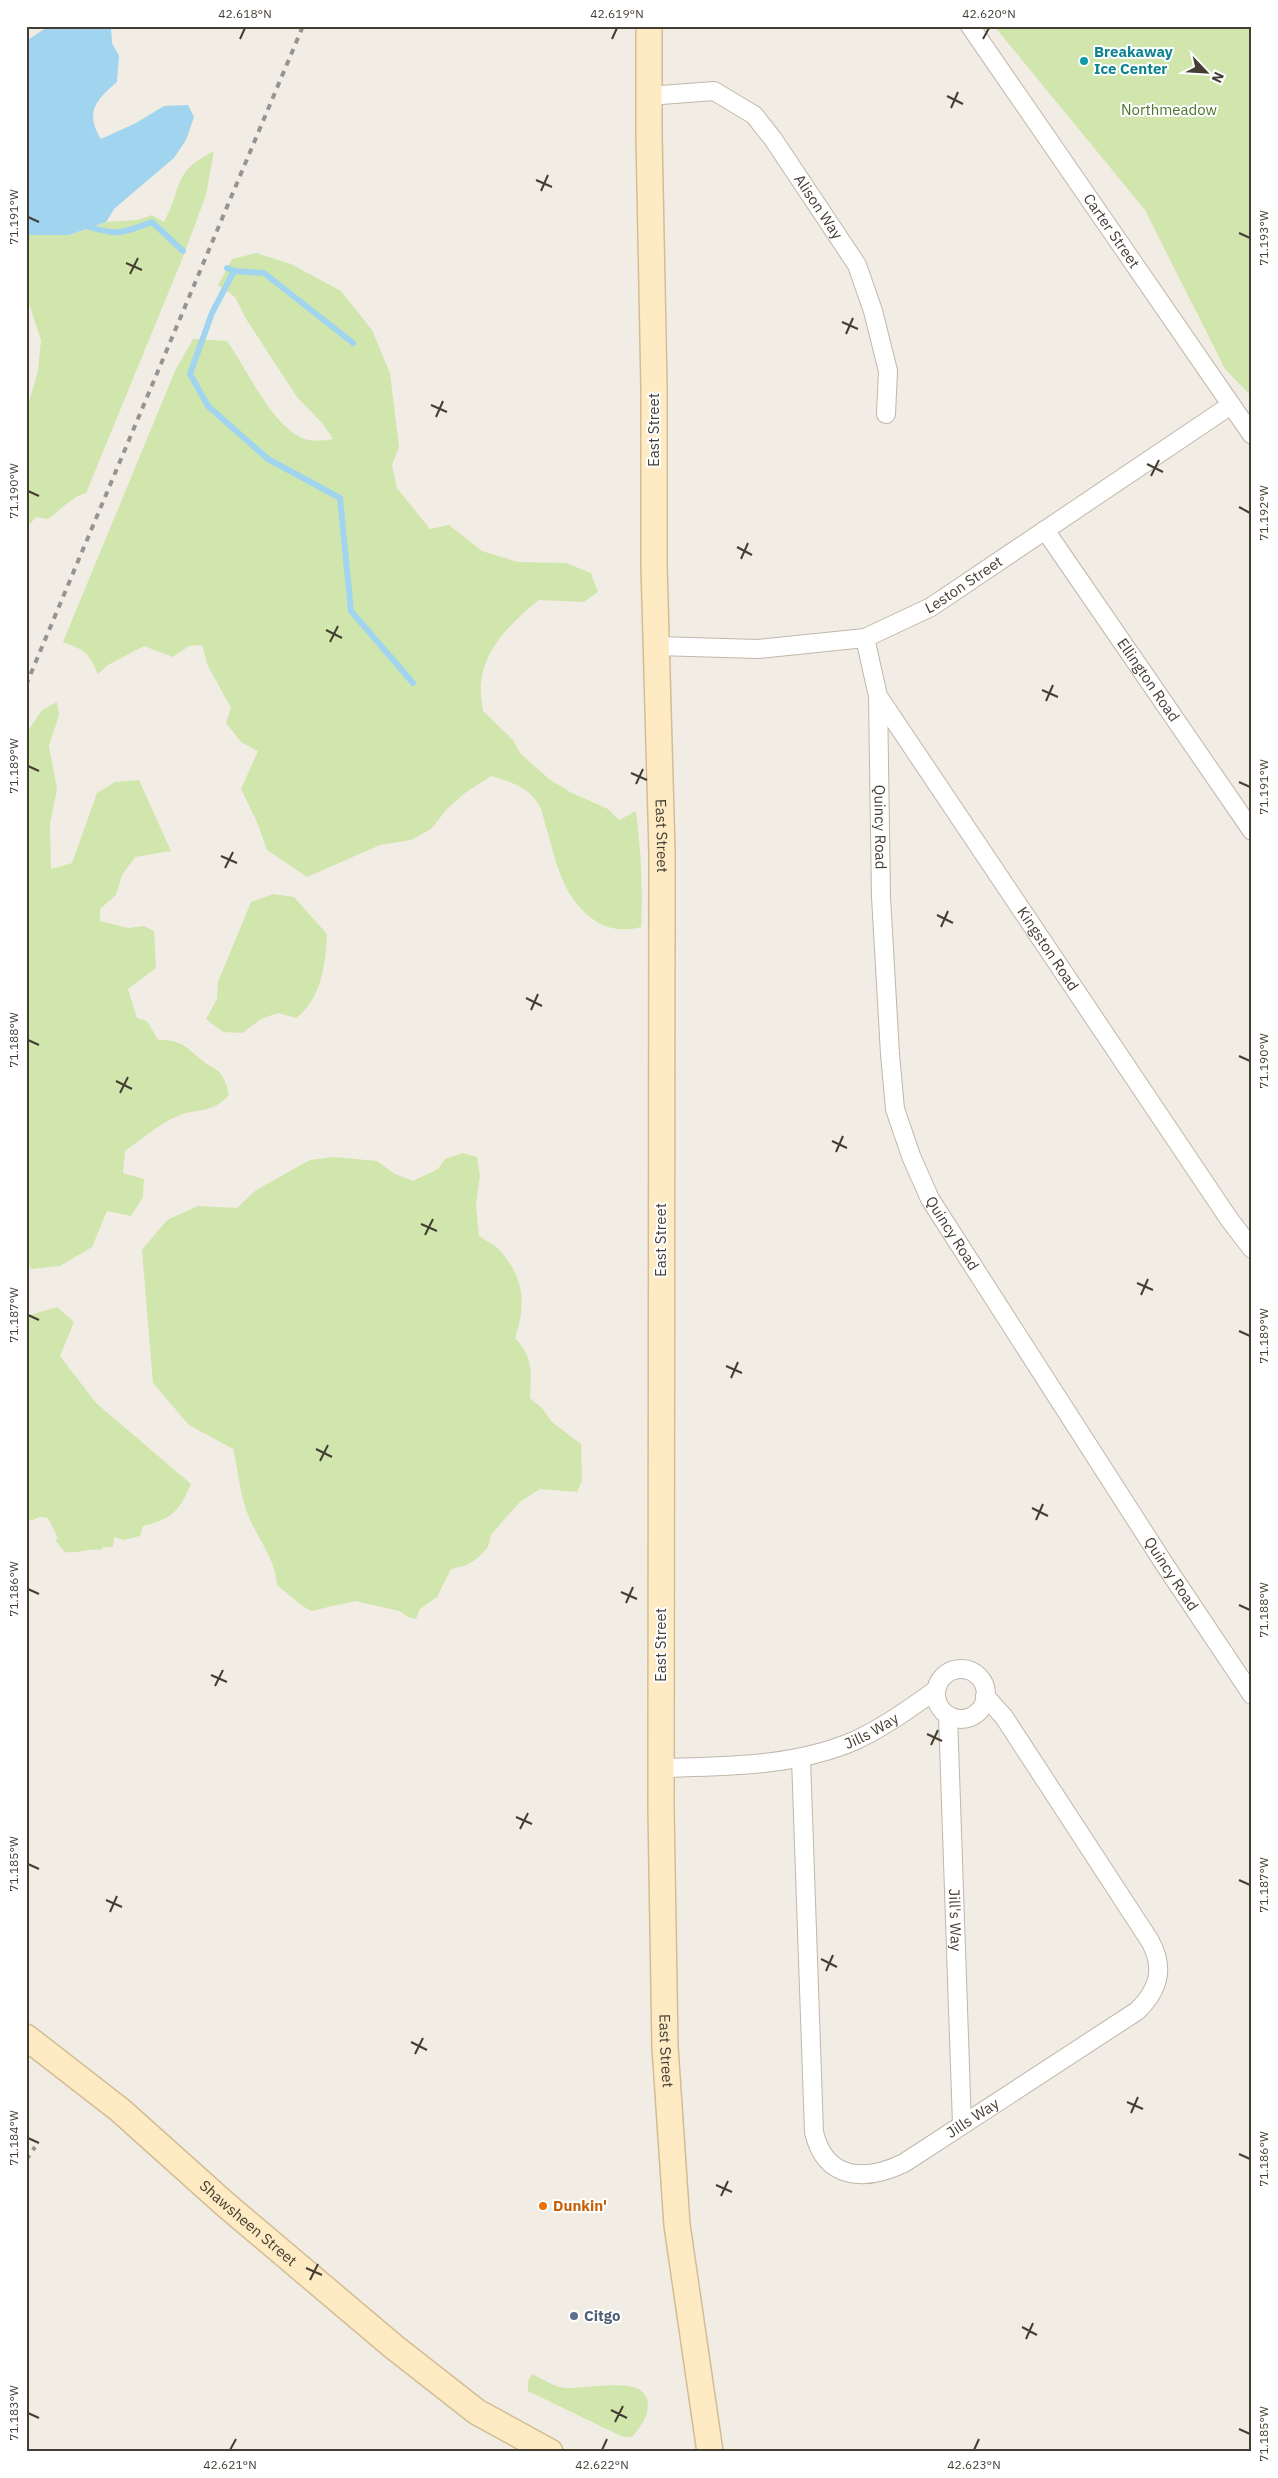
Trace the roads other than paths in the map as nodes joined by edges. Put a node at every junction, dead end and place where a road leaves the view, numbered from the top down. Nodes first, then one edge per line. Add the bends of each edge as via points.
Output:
1 (649, 26) edge
2 (970, 26) edge
3 (648, 96) junction
4 (1231, 405) junction
5 (886, 414) dead end
6 (1252, 435) edge
7 (1045, 530) junction
8 (865, 638) junction
9 (657, 646) junction
10 (878, 696) junction
11 (1252, 831) edge
12 (1252, 1249) edge
13 (936, 1690) junction
14 (1252, 1695) edge
15 (985, 1696) junction
16 (948, 1715) junction
17 (801, 1758) junction
18 (661, 1768) junction
19 (26, 2037) edge
20 (962, 2125) junction
21 (550, 2452) edge
22 (710, 2452) edge

1 - 3 main road, East Street
2 - 4 street, Carter Street
3 - 5 street, Alison Way via 714,91 754,115 772,139 857,265 888,371
3 - 9 main road, East Street
4 - 6 street, Carter Street
4 - 7 street, Leston Street
7 - 8 street, Leston Street via 931,607
7 - 11 street, Ellington Road
8 - 9 street, Leston Street via 758,649
8 - 10 street, Kingston Road
9 - 18 main road, East Street via 662,852
10 - 12 street, Kingston Road via 1223,1211
10 - 14 street, Quincy Road via 881,897 890,1054 896,1110 911,1156 936,1208 1164,1565
13 - 15 street, Jills Way via 948,1672 964,1669 982,1681
13 - 16 street via 938,1705
13 - 17 street, Jills Way via 854,1740
15 - 16 street via 983,1704 972,1716
15 - 20 street, Jills Way via 1004,1717 1150,1940 1157,1957 1159,1978 1152,1995 1137,2011
16 - 20 street, Jill's Way
17 - 18 street, Jills Way via 741,1766
17 - 20 street, Jills Way via 817,2147 824,2158 847,2172 876,2174 904,2163
18 - 22 main road, East Street via 665,2047 677,2225
19 - 21 main road, Shawsheen Street via 120,2110 226,2205 408,2358 477,2412

